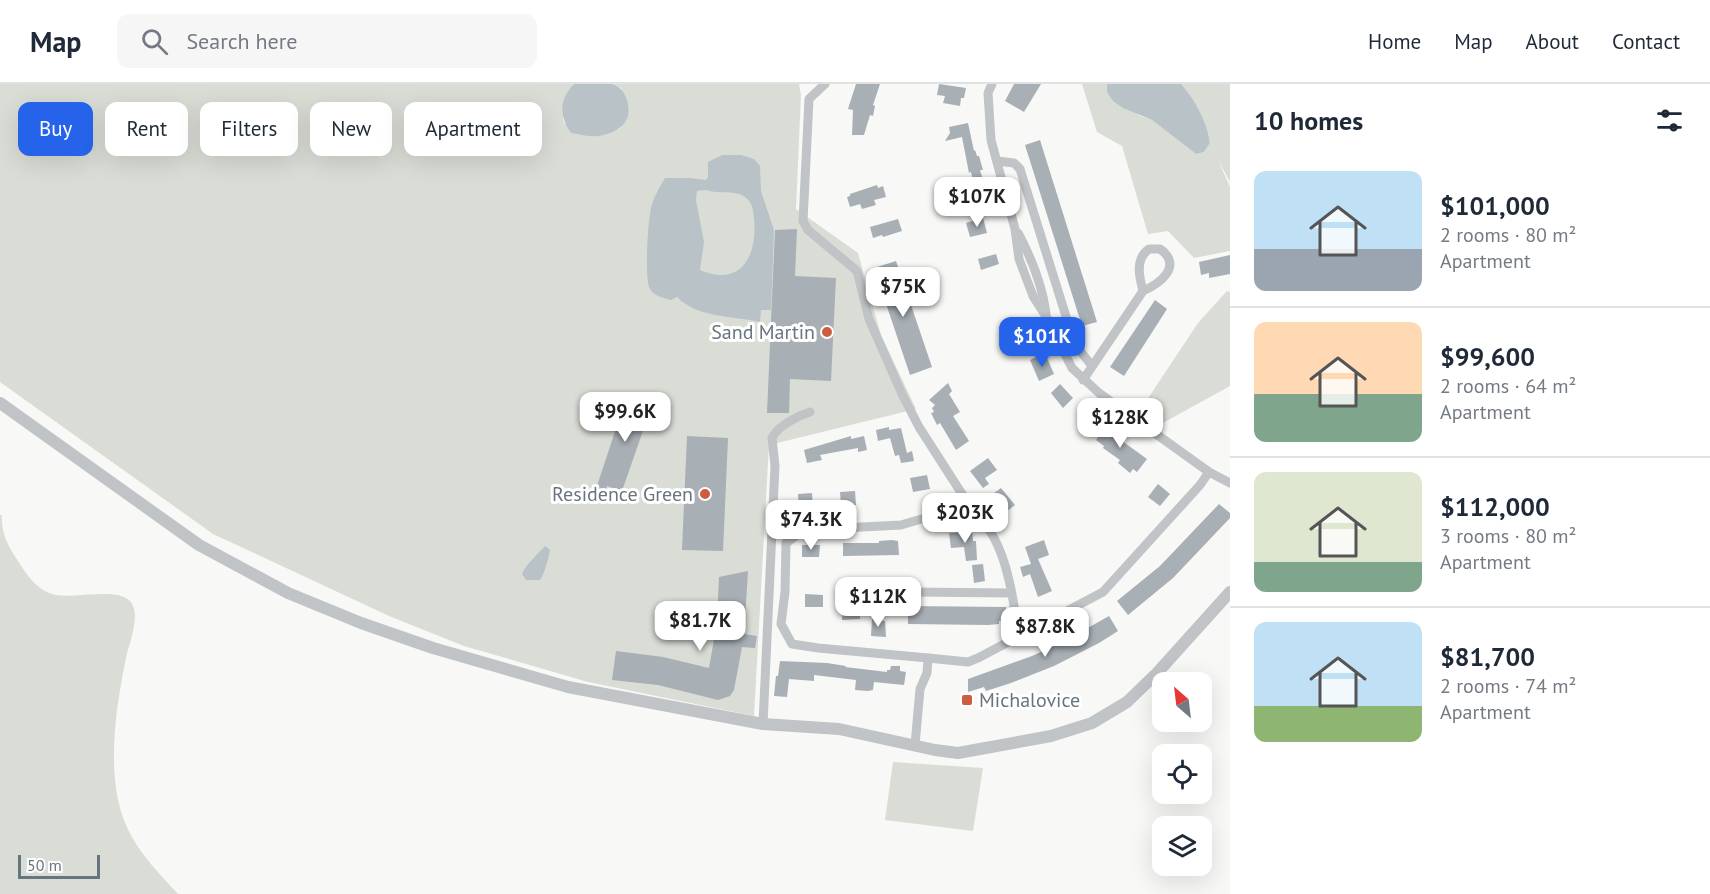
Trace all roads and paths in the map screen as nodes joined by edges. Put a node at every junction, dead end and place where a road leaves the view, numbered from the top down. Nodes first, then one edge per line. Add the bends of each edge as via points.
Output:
1 (825, 84) edge
2 (992, 84) edge
3 (997, 161) junction
4 (1143, 291) junction
5 (1092, 366) junction
6 (1083, 380) junction
7 (0, 403) edge
8 (810, 412) dead end
9 (1209, 472) junction
10 (1230, 483) edge
11 (962, 494) junction
12 (912, 592) dead end
13 (1230, 592) edge
14 (1011, 593) junction
15 (1019, 637) junction
16 (928, 658) junction
17 (763, 724) junction
18 (915, 745) junction

1 - 11 street via 809,99 803,221 808,230 857,271 869,319 905,401
2 - 3 street via 988,93 991,140
3 - 5 street via 1014,163 1020,169 1069,326
3 - 6 street via 1024,277 1072,368
4 - 4 street via 1159,284 1169,268 1166,254 1157,248 1145,251 1140,259
4 - 5 street
5 - 6 street
6 - 9 street
7 - 17 street via 199,545 309,602 434,648 568,687
8 - 17 street via 779,429 772,438 775,466
9 - 10 street
9 - 15 street via 1103,592
11 - 14 street via 998,547
11 - 16 street via 935,515 912,522 804,530 786,543 781,624 792,644
12 - 14 street
13 - 18 street via 1134,695 1092,723 1051,736 958,753
14 - 15 street
15 - 16 street via 968,662
16 - 18 street via 920,690
17 - 18 street via 838,729

